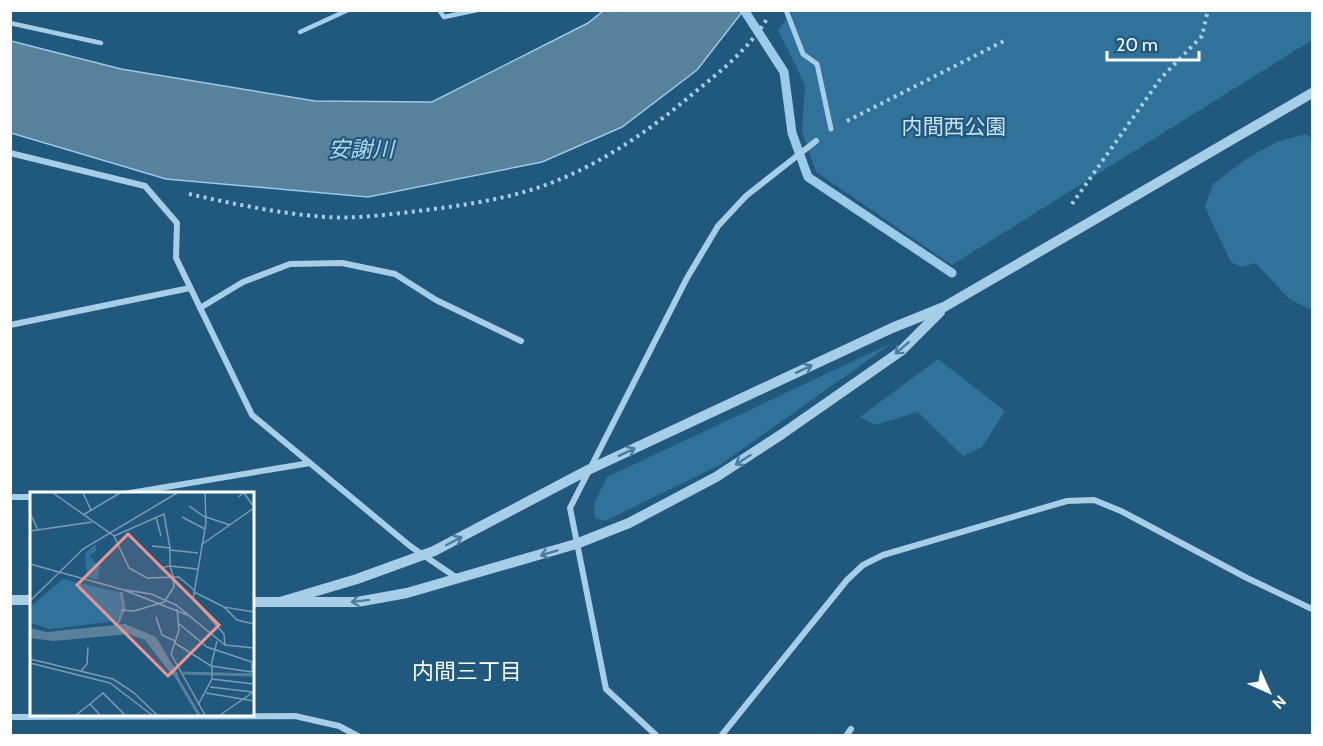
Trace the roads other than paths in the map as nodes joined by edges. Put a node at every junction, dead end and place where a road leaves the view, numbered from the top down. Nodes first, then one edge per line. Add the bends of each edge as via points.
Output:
1 (348, 10) edge
2 (439, 10) edge
3 (477, 10) edge
4 (786, 10) edge
5 (10, 23) edge
6 (300, 32) dead end
7 (100, 43) dead end
8 (1312, 93) edge
9 (831, 129) road end
10 (816, 141) dead end
11 (10, 153) edge
12 (190, 288) junction
13 (200, 308) junction
14 (944, 308) junction
15 (10, 326) edge
16 (520, 341) dead end
17 (310, 463) junction
18 (588, 470) junction
19 (136, 492) edge
20 (10, 497) edge
21 (30, 497) edge
22 (576, 544) junction
23 (422, 556) junction
24 (460, 580) junction
25 (10, 600) edge
26 (30, 600) edge
27 (254, 602) edge
28 (280, 602) junction
29 (1312, 609) edge
30 (10, 717) edge
31 (851, 729) dead end
32 (358, 735) edge
33 (657, 735) edge
34 (721, 735) edge
35 (846, 735) edge

1 - 6 lane
2 - 3 lane via 444,17
4 - 9 street via 803,54 817,64
5 - 7 lane
8 - 14 street
10 - 18 street via 746,196 718,226
11 - 12 street via 145,186 177,223 176,258
12 - 13 street
12 - 15 street
13 - 16 street via 243,282 290,264 342,263 395,274 436,300
13 - 17 street via 252,415
18 -> 14 street via 892,328
14 -> 22 street via 901,351 716,477 629,523
17 - 19 street
17 - 23 street
18 - 22 street via 570,508
23 -> 18 street
20 - 21 street
22 -> 24 street
22 - 33 street via 606,689
23 - 24 street
23 - 28 street
24 -> 28 street via 357,602
25 - 26 street
27 - 28 street
29 - 34 street via 1121,511 1094,500 1066,501 883,555 863,565
30 - 32 street via 295,717 339,726
31 - 35 street

